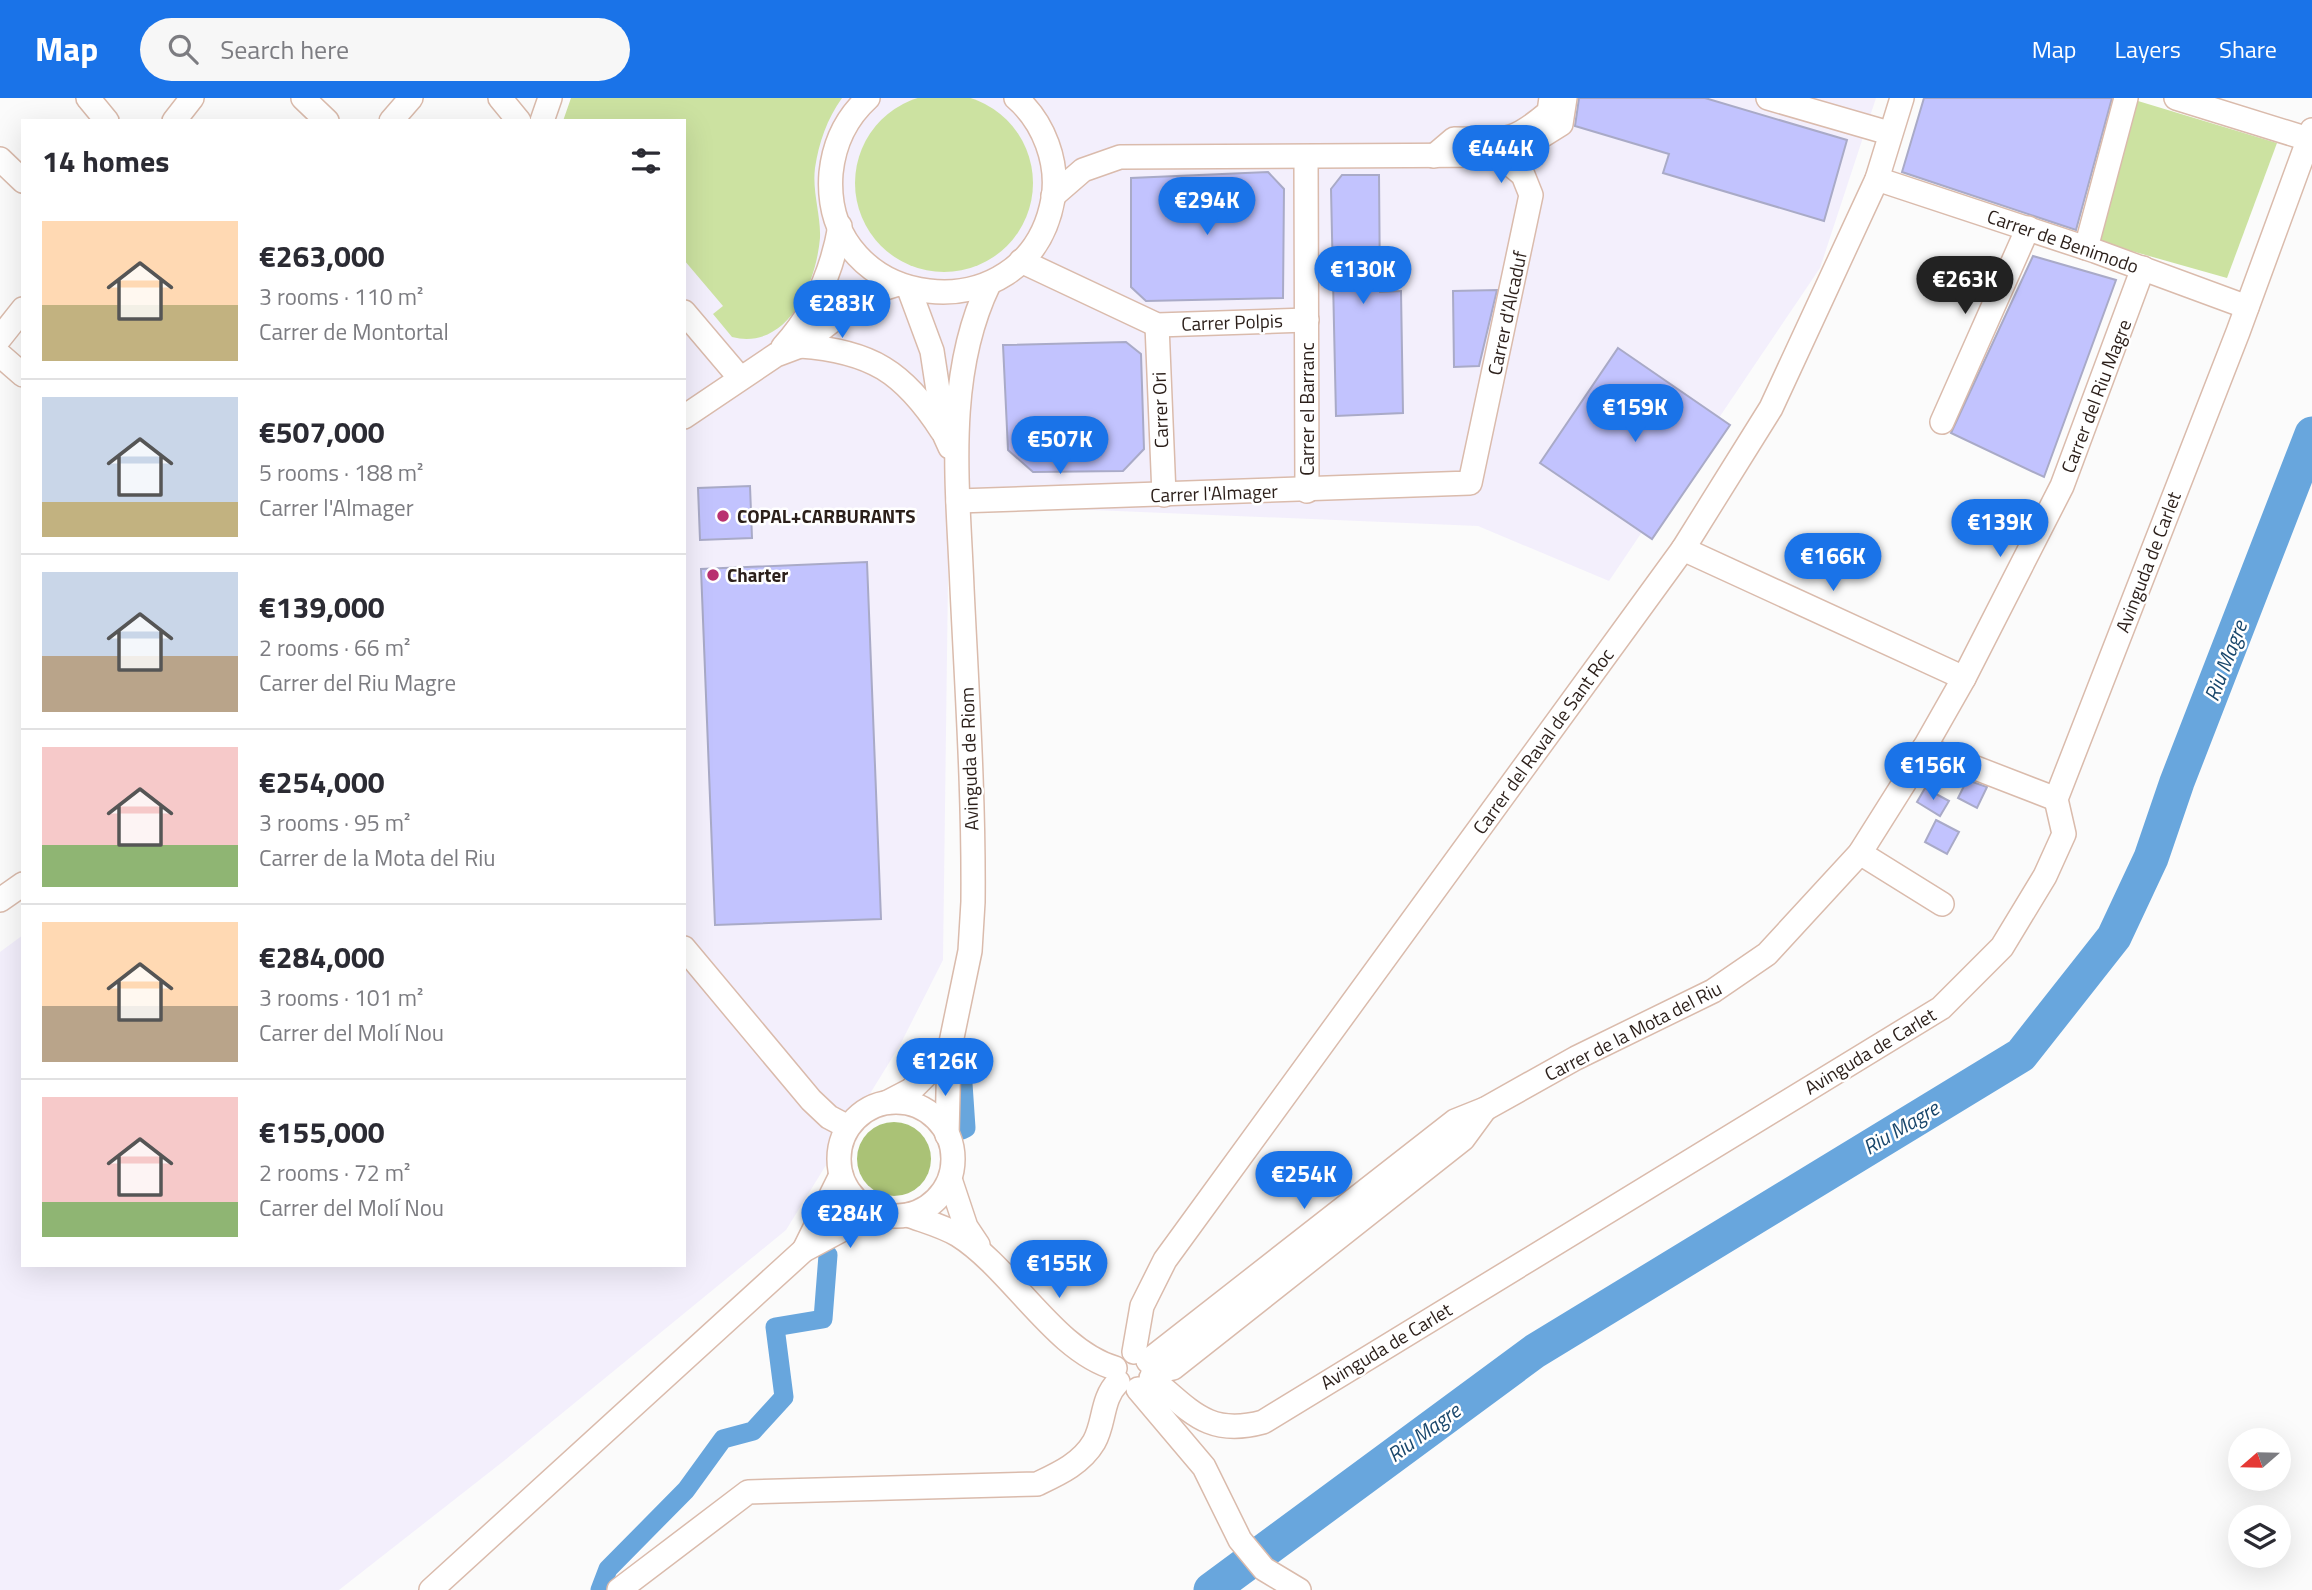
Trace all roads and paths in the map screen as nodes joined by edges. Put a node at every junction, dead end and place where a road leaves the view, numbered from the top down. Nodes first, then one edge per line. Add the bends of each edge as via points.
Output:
1 (88, 98) edge
2 (192, 98) edge
3 (303, 98) edge
4 (411, 98) edge
5 (500, 98) edge
6 (550, 98) edge
7 (1016, 98) edge
8 (1551, 98) edge
9 (1565, 98) edge
10 (1768, 98) edge
11 (1902, 98) edge
12 (2126, 98) edge
13 (2176, 98) edge
14 (863, 100) edge
15 (105, 119) edge
16 (176, 119) edge
17 (325, 119) edge
18 (393, 119) edge
19 (517, 119) edge
20 (543, 119) edge
21 (1889, 133) junction
22 (2310, 134) edge
23 (1499, 155) junction
24 (1434, 156) junction
25 (1306, 158) junction
26 (0, 159) edge
27 (21, 179) edge
28 (1877, 179) junction
29 (1053, 196) junction
30 (840, 226) junction
31 (2028, 228) junction
32 (2086, 248) junction
33 (1021, 261) junction
34 (2143, 268) junction
35 (989, 284) junction
36 (903, 286) junction
37 (2247, 307) junction
38 (21, 312) edge
39 (686, 314) edge
40 (1307, 320) junction
41 (1157, 325) junction
42 (0, 338) edge
43 (800, 346) junction
44 (0, 355) edge
45 (776, 355) junction
46 (21, 373) edge
47 (740, 378) junction
48 (686, 416) edge
49 (1942, 422) dead end
50 (945, 436) junction
51 (957, 464) junction
52 (1471, 483) joint
53 (1307, 491) junction
54 (1164, 495) junction
55 (958, 501) junction
56 (1683, 549) junction
57 (1964, 677) junction
58 (1923, 748) junction
59 (2056, 799) junction
60 (1860, 853) junction
61 (21, 885) edge
62 (0, 900) edge
63 (1942, 904) dead end
64 (686, 950) edge
65 (949, 1052) junction
66 (888, 1102) junction
67 (848, 1127) junction
68 (947, 1135) junction
69 (841, 1175) junction
70 (950, 1179) junction
71 (876, 1212) junction
72 (908, 1215) junction
73 (804, 1250) junction
74 (988, 1259) junction
75 (1137, 1372) junction
76 (431, 1590) edge
77 (618, 1590) edge
78 (1299, 1590) edge

1 - 15 street
2 - 16 street
3 - 17 street
4 - 18 street
5 - 19 street
6 - 20 street
7 - 29 street via 1045,136
8 - 24 street via 1549,112 1525,133 1511,139 1454,139
9 - 23 street via 1561,124 1521,149
10 - 21 street
11 - 21 street, Carrer del Raval de Sant Roc
12 - 32 street
13 - 22 street
14 - 30 street via 848,121 832,161 832,194
21 - 28 street, Carrer del Raval de Sant Roc
22 - 37 street, Avinguda de Carlet
23 - 24 street
23 - 52 street, Carrer d'Alcaduf via 1523,175 1531,195
24 - 25 street
25 - 29 street via 1120,157 1083,170
25 - 40 street, Carrer el Barranc
26 - 27 street
28 - 31 street, Carrer de Benimodo
28 - 56 street, Carrer del Raval de Sant Roc via 1771,408
29 - 33 street via 1043,232
30 - 36 street via 863,260
30 - 45 street via 819,296
31 - 32 street, Carrer de Benimodo
31 - 49 street
32 - 34 street, Carrer de Benimodo
33 - 35 street
33 - 41 street
34 - 37 street, Carrer de Benimodo
34 - 57 street, Carrer del Riu Magre via 2062,486
35 - 36 street via 949,293
35 - 51 street, Avinguda de Riom via 964,355
36 - 43 street via 866,294
36 - 50 street, Avinguda de Riom via 919,307 932,351
37 - 59 street, Avinguda de Carlet
38 - 42 street
39 - 47 street
40 - 41 street, Carrer Polpis
40 - 53 street, Carrer el Barranc
41 - 54 street, Carrer Ori
43 - 45 street
43 - 50 street via 845,352 880,365 911,388
44 - 46 street
45 - 47 street
47 - 48 street
50 - 51 street, Avinguda de Riom
51 - 55 street, Avinguda de Riom
52 - 53 street, Carrer l'Almager
53 - 54 street, Carrer l'Almager
54 - 55 street, Carrer l'Almager
55 - 65 street, Avinguda de Riom via 973,902 970,951
56 - 57 street
56 - 75 street, Carrer del Raval de Sant Roc via 1165,1260 1142,1306
57 - 58 street, Carrer del Riu Magre
58 - 59 street
58 - 60 street, Carrer del Riu Magre
59 - 75 street, Avinguda de Carlet via 2064,834 2045,876 2002,947 1941,1008 1263,1422 1226,1429 1212,1424
60 - 63 street
60 - 75 street, Carrer de la Mota del Riu via 1767,954 1713,991 1485,1109 1464,1139 1173,1368
61 - 62 street
64 - 67 street via 810,1100
65 - 66 street via 911,1090
65 - 68 street, Avinguda de Riom
66 - 67 street via 859,1115
66 - 68 street via 923,1109
67 - 69 street via 839,1159
68 - 70 street via 952,1149
69 - 71 street via 860,1204
69 - 73 street
70 - 72 street via 926,1208
70 - 74 street via 966,1227
71 - 72 street
71 - 73 street
72 - 74 street via 958,1235
73 - 76 street
74 - 75 street via 1084,1355
75 - 77 street, Carrer del Raval de Sant Roc via 1111,1389 1094,1442 1069,1470 1037,1484 748,1492
75 - 78 street via 1204,1467 1240,1540 1264,1569

